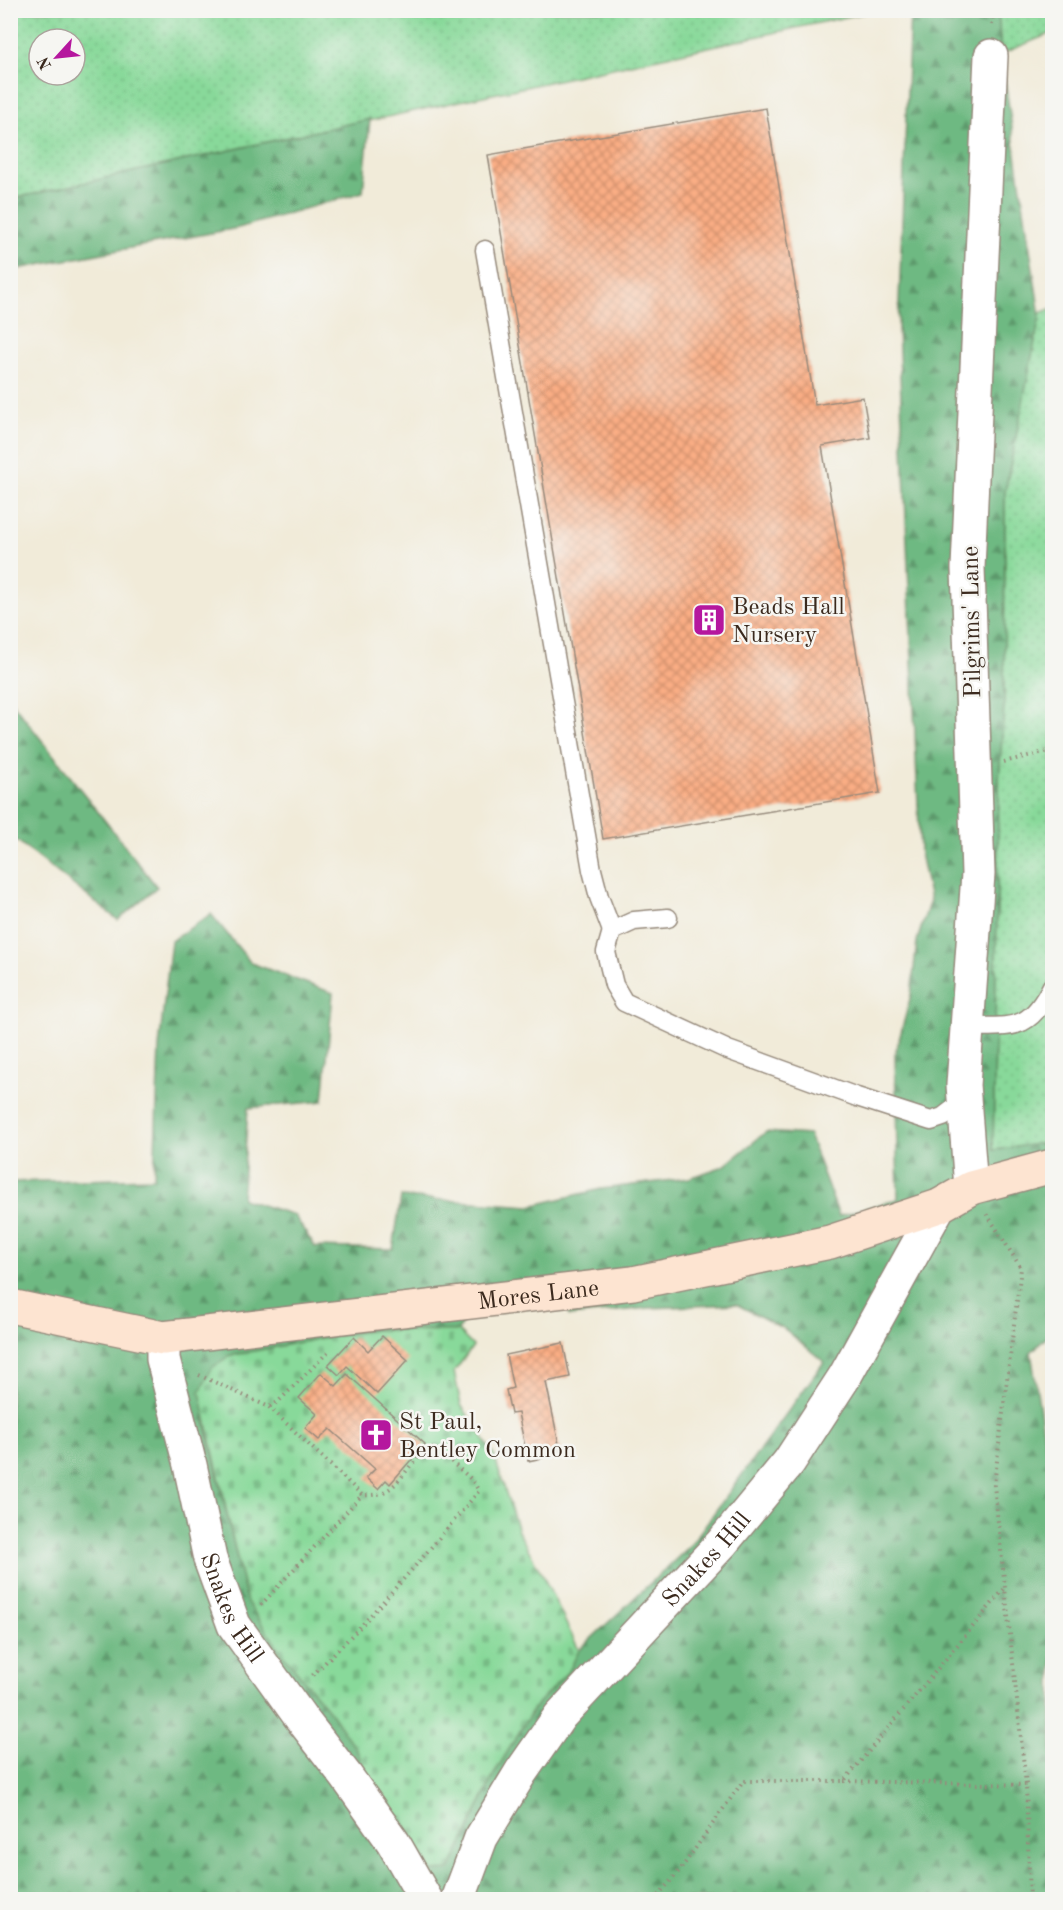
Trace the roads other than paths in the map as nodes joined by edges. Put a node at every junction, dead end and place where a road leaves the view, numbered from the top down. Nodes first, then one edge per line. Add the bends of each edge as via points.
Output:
1 (991, 56) dead end
2 (485, 250) dead end
3 (668, 918) dead end
4 (612, 931) junction
5 (1053, 986) edge
6 (967, 1027) junction
7 (964, 1101) junction
8 (1053, 1166) edge
9 (971, 1188) junction
10 (939, 1206) junction
11 (10, 1306) edge
12 (163, 1348) junction
13 (426, 1899) edge
14 (458, 1899) edge

1 - 6 street, Pilgrims' Lane via 968,568 978,874
2 - 4 lane via 591,870
3 - 4 lane via 634,921
4 - 7 lane via 606,952 614,985 624,1002 728,1050 931,1121
5 - 6 lane via 1034,1016 1024,1022
6 - 7 street, Pilgrims' Lane
7 - 9 street, Pilgrims' Lane
8 - 9 street, Mores Lane
9 - 10 street, Mores Lane
10 - 12 street, Mores Lane via 830,1242 633,1283
10 - 14 street, Snakes Hill via 844,1376 789,1462 722,1543 560,1716 481,1838
11 - 12 street, Mores Lane
12 - 13 street, Snakes Hill via 210,1559 234,1625 393,1842

